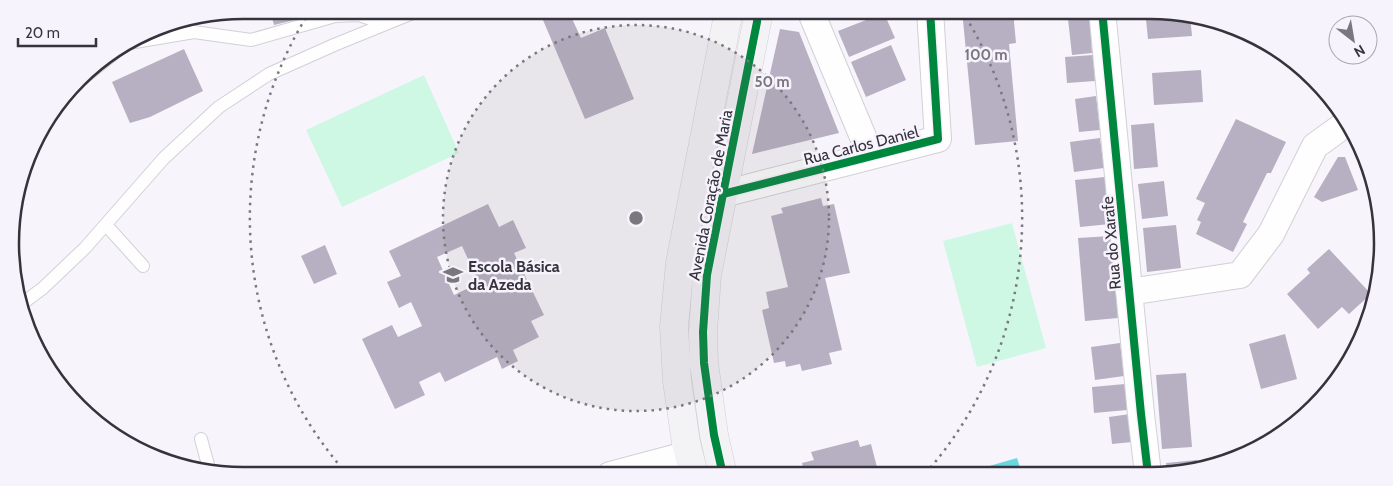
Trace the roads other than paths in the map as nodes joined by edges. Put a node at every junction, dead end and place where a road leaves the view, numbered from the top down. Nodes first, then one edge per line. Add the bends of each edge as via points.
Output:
1 (324, 19) edge
2 (372, 19) edge
3 (398, 19) edge
4 (727, 19) edge
5 (758, 19) edge
6 (814, 19) edge
7 (931, 19) edge
8 (1103, 19) edge
9 (386, 24) junction
10 (149, 40) edge
11 (1341, 127) edge
12 (871, 156) junction
13 (723, 194) junction
14 (106, 225) junction
15 (143, 266) dead end
16 (1129, 292) junction
17 (26, 301) edge
18 (201, 439) dead end
19 (208, 464) edge
20 (691, 465) edge
21 (675, 467) edge
22 (721, 467) edge
23 (1147, 467) edge

1 - 10 lane via 251,40 194,32
2 - 9 lane
3 - 9 lane
4 - 20 street, Avenida Coração de Maria via 680,263 674,326 677,381
5 - 13 street, Avenida Coração de Maria
6 - 12 street
7 - 12 street, Rua Carlos Daniel via 938,139
8 - 16 street, Rua do Xarafe
9 - 14 lane via 268,74 219,108 164,158
11 - 16 street via 1315,146 1271,234 1240,275
12 - 13 street, Rua Carlos Daniel
13 - 22 street, Avenida Coração de Maria via 707,275 703,332 707,393
14 - 15 lane
14 - 17 lane
16 - 23 street, Rua do Xarafe
18 - 19 lane
20 - 21 street

